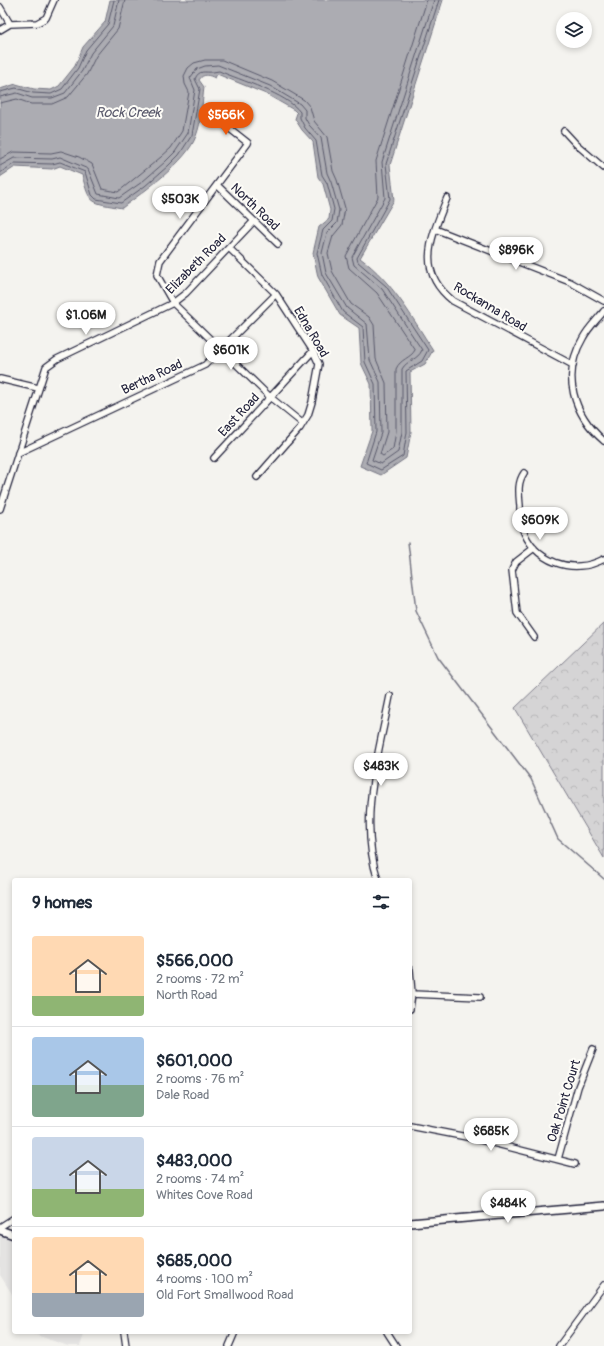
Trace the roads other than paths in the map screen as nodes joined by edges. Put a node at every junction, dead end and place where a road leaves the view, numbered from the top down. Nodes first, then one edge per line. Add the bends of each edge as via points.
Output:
1 (54, 0) edge
2 (0, 7) edge
3 (10, 24) junction
4 (0, 30) edge
5 (215, 116) dead end
6 (564, 131) dead end
7 (604, 168) edge
8 (217, 185) junction
9 (447, 198) dead end
10 (254, 221) junction
11 (435, 229) junction
12 (278, 244) dead end
13 (229, 248) junction
14 (276, 294) junction
15 (604, 300) edge
16 (173, 303) junction
17 (604, 311) edge
18 (221, 350) junction
19 (313, 351) junction
20 (573, 365) junction
21 (0, 379) edge
22 (38, 388) junction
23 (270, 397) junction
24 (302, 423) junction
25 (604, 441) edge
26 (18, 454) junction
27 (214, 458) dead end
28 (524, 473) dead end
29 (257, 477) dead end
30 (0, 509) edge
31 (534, 548) junction
32 (604, 559) edge
33 (534, 637) dead end
34 (390, 696) dead end
35 (378, 878) edge
36 (412, 994) edge
37 (480, 997) dead end
38 (593, 1049) dead end
39 (412, 1126) edge
40 (558, 1159) junction
41 (575, 1164) dead end
42 (604, 1206) edge
43 (12, 1219) edge
44 (412, 1223) edge
45 (0, 1227) edge
46 (0, 1230) edge
47 (12, 1234) edge
48 (604, 1285) edge
49 (124, 1334) edge
50 (234, 1334) edge
51 (388, 1334) edge
52 (126, 1346) edge
53 (229, 1346) edge
54 (396, 1346) edge
55 (560, 1346) edge

1 - 3 street via 46,18 37,23
2 - 3 street
3 - 4 street
5 - 8 street via 248,143
6 - 7 street
8 - 10 street, North Road
8 - 16 street via 160,261 157,275
9 - 11 street, Rockanna Road
10 - 12 street, North Road
10 - 13 street, Elizabeth Road
11 - 15 street via 570,282
11 - 20 street, Rockanna Road via 429,247 428,261 431,274 442,291 453,301
13 - 14 street, Edna Road
13 - 16 street, Elizabeth Road via 186,294
14 - 18 street, Bertha Road
14 - 19 street, Edna Road
16 - 18 street
16 - 22 street, Elizabeth Road via 50,364
17 - 20 street via 582,340
18 - 23 street
18 - 26 street, Bertha Road via 206,365
19 - 23 street, East Road
19 - 24 street, Edna Road via 318,359 319,369 311,407
20 - 25 street via 572,389 576,404 590,428
21 - 22 street
22 - 26 street, Elizabeth Road
23 - 24 street
23 - 27 street, East Road
24 - 29 street, Edna Road
26 - 30 street, Elizabeth Road
28 - 31 street via 519,486 521,520 525,534
31 - 32 street via 546,559 567,567 583,567
31 - 33 street via 516,562 512,570 517,613
34 - 35 street via 369,812 369,841
36 - 37 street
38 - 40 street, Oak Point Court via 578,1087
39 - 40 street
40 - 41 street
42 - 44 main road
43 - 45 street
46 - 47 main road
48 - 55 street
49 - 52 street
50 - 53 street
51 - 54 street

